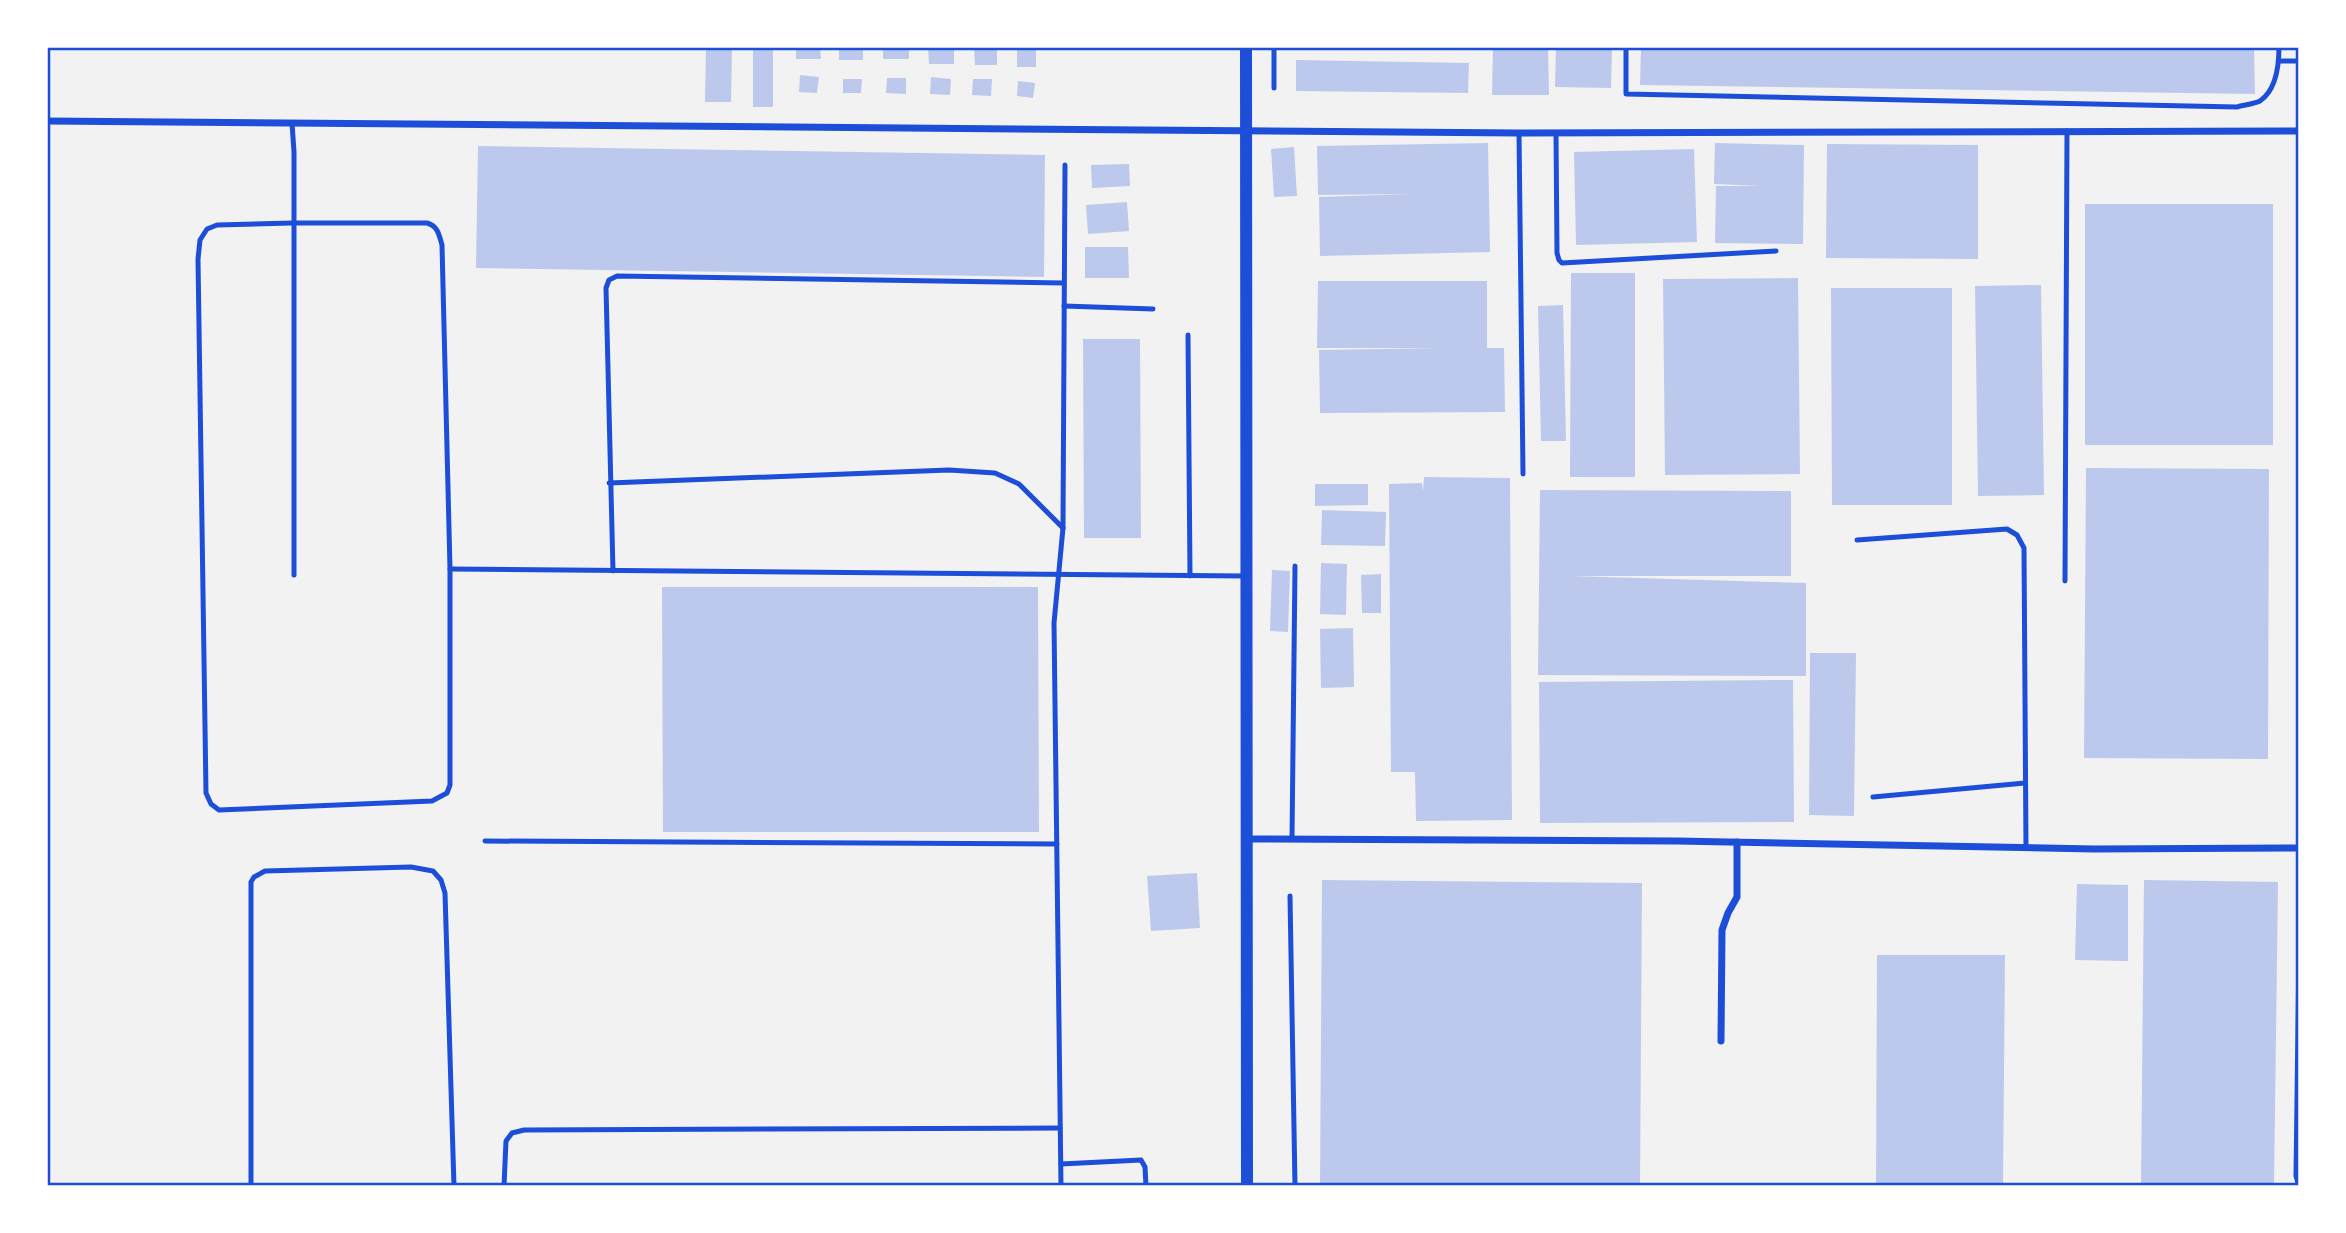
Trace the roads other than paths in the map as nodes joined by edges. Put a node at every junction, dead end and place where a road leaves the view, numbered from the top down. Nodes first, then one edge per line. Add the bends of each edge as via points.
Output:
1 (1246, 47) edge
2 (1274, 47) edge
3 (1626, 47) edge
4 (2279, 47) edge
5 (2279, 61) junction
6 (2299, 61) edge
7 (1274, 88) dead end
8 (47, 121) edge
9 (292, 123) junction
10 (1246, 129) junction
11 (2067, 131) junction
12 (2299, 131) edge
13 (1520, 133) junction
14 (1556, 133) junction
15 (1065, 165) dead end
16 (292, 223) junction
17 (1776, 251) dead end
18 (1064, 283) junction
19 (1064, 306) junction
20 (1153, 309) dead end
21 (1188, 335) dead end
22 (1523, 474) dead end
23 (609, 483) junction
24 (1063, 528) junction
25 (1857, 540) dead end
26 (1295, 566) dead end
27 (450, 569) junction
28 (613, 571) junction
29 (294, 575) dead end
30 (1059, 575) junction
31 (1190, 576) junction
32 (1247, 576) junction
33 (2065, 581) dead end
34 (2025, 783) junction
35 (1872, 797) dead end
36 (1247, 839) junction
37 (1292, 839) junction
38 (485, 841) dead end
39 (1737, 842) junction
40 (1057, 844) junction
41 (2026, 848) junction
42 (2299, 848) edge
43 (1290, 896) dead end
44 (2299, 947) edge
45 (1721, 1041) dead end
46 (1060, 1128) junction
47 (1061, 1164) junction
48 (251, 1186) edge
49 (454, 1186) edge
50 (504, 1186) edge
51 (1061, 1186) edge
52 (1146, 1186) edge
53 (1247, 1186) edge
54 (1295, 1186) edge
55 (2299, 1186) edge

1 - 10 street
2 - 7 lane
3 - 5 lane via 1626,94 2237,107 2259,101 2272,88
4 - 5 lane
5 - 6 lane
8 - 9 street
9 - 10 street
9 - 16 lane
10 - 13 street
10 - 32 street
11 - 12 street
11 - 14 street
11 - 33 lane
13 - 14 street
13 - 22 lane
14 - 17 lane via 1556,253 1562,263
15 - 18 lane
16 - 27 lane via 427,223 438,232 442,244
16 - 27 lane via 217,225 207,229 200,240 206,793 211,804 219,810 419,801 447,793
16 - 29 lane
18 - 19 lane
18 - 23 lane via 617,276 606,288
19 - 20 lane
19 - 24 lane
21 - 31 lane
23 - 24 lane via 949,470 995,473 1019,484
23 - 28 lane
24 - 30 lane
25 - 34 lane via 2007,528 2017,535 2024,548
26 - 37 lane
27 - 28 lane
28 - 30 lane
30 - 31 lane
30 - 40 lane via 1054,623
31 - 32 lane
32 - 36 street
34 - 35 lane
34 - 41 lane
36 - 37 street
36 - 53 street
37 - 39 street
38 - 40 lane
39 - 41 street
39 - 45 street via 1737,897 1722,930
40 - 46 lane
41 - 42 street
43 - 54 lane
44 - 55 lane
46 - 47 lane
46 - 50 lane via 524,1130 512,1133 506,1141
47 - 51 lane
47 - 52 lane via 1140,1160
48 - 49 lane via 251,882 265,871 411,867 433,871 445,892

